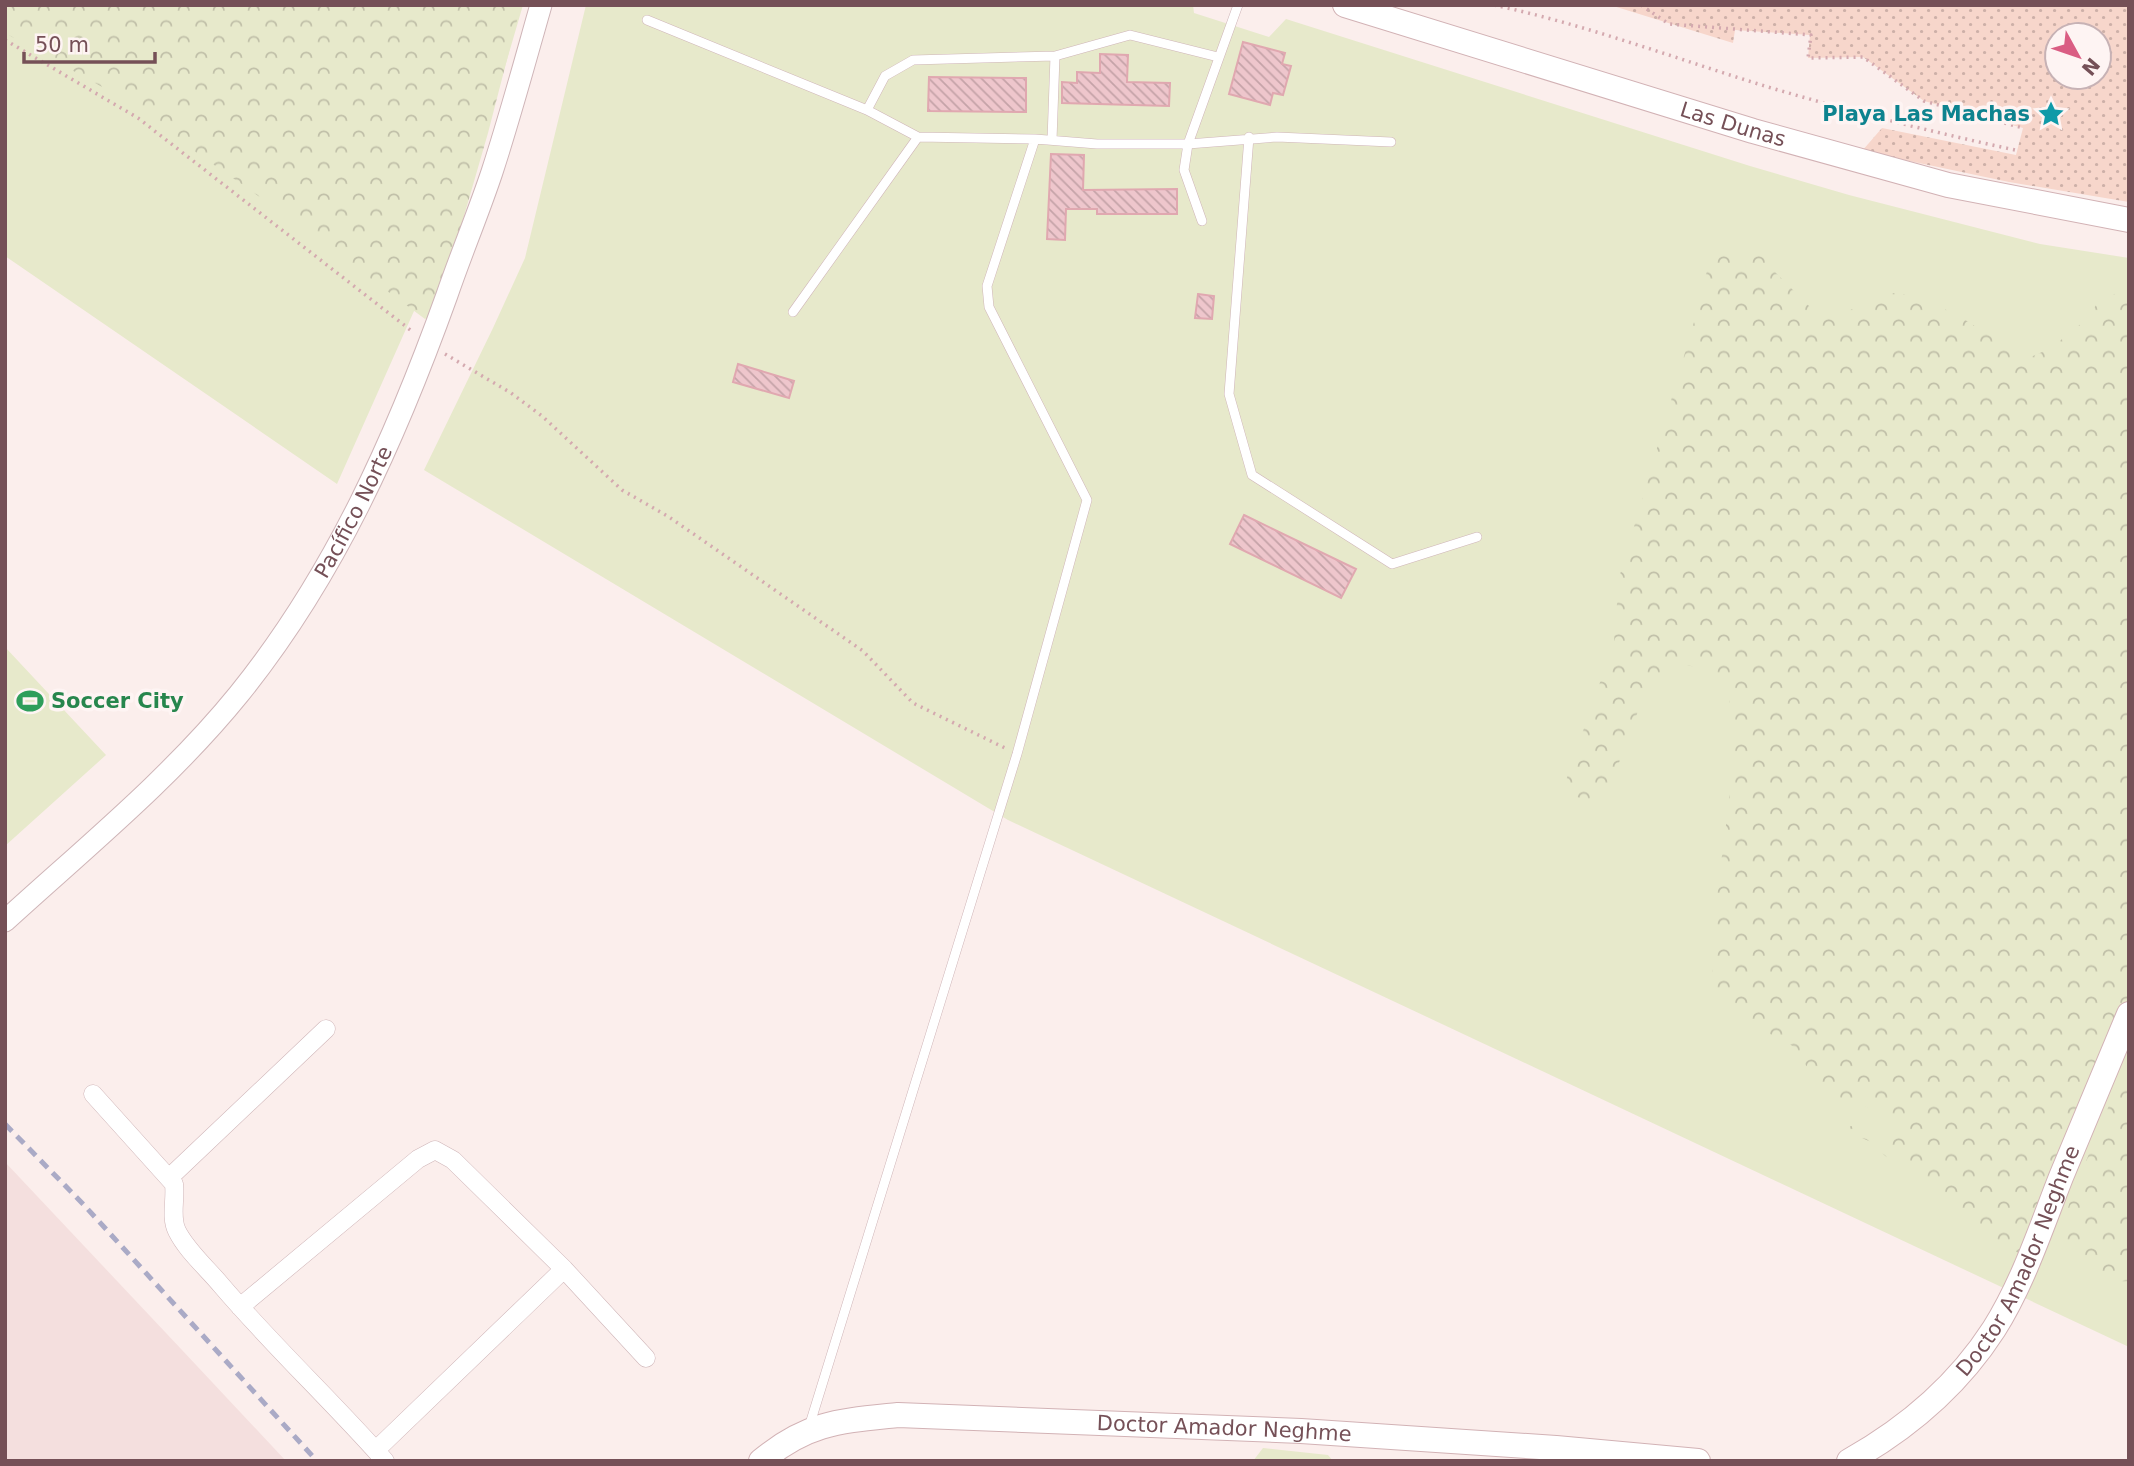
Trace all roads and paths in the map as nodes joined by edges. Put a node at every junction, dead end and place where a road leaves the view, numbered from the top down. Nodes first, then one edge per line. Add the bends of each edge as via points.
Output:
1 (541, 5) edge
2 (1238, 5) edge
3 (1345, 5) edge
4 (1494, 5) edge
5 (1641, 5) edge
6 (648, 20) dead end
7 (5, 40) edge
8 (1055, 56) junction
9 (1218, 57) junction
10 (867, 110) junction
11 (2023, 128) dead end
12 (918, 137) junction
13 (1249, 137) junction
14 (1035, 139) junction
15 (1052, 140) junction
16 (1391, 142) dead end
17 (1188, 144) junction
18 (2015, 150) dead end
19 (2129, 220) edge
20 (1202, 221) dead end
21 (793, 312) dead end
22 (430, 345) junction
23 (1477, 537) dead end
24 (1017, 754) junction
25 (5, 921) edge
26 (2129, 1014) edge
27 (326, 1029) dead end
28 (93, 1094) dead end
29 (170, 1177) junction
30 (564, 1269) junction
31 (240, 1307) junction
32 (646, 1358) dead end
33 (809, 1429) junction
34 (381, 1456) edge
35 (761, 1461) edge
36 (1698, 1461) edge
37 (1849, 1461) edge

1 - 22 street, Pacífico Norte via 491,174
2 - 9 lane
3 - 19 main road, Las Dunas via 1753,131 1936,181
4 - 18 path via 1543,16 1770,88
5 - 11 path via 1669,24 1811,35 1808,58 1863,57 1924,101
6 - 10 lane
7 - 22 path via 138,118
8 - 9 lane via 1130,36
8 - 10 lane via 913,60 885,76
8 - 15 lane
9 - 17 lane
10 - 12 lane
12 - 14 lane
12 - 21 lane
13 - 16 lane
13 - 17 lane
13 - 23 lane via 1229,394 1252,475 1392,564
14 - 15 lane
14 - 24 lane via 987,286 989,307 1087,500
15 - 17 lane
17 - 20 lane via 1184,170
22 - 24 path via 542,416 622,490 863,651 913,703
22 - 25 street, Pacífico Norte via 363,500 272,650 195,744
24 - 33 lane
26 - 37 main road, Doctor Amador Neghme via 2024,1271 1995,1328 1956,1379 1924,1409 1880,1444
27 - 29 street
28 - 29 street
29 - 31 street via 177,1232
30 - 31 street via 453,1160 435,1150 418,1159
30 - 32 street
30 - 34 street
31 - 34 street
33 - 35 main road, Doctor Amador Neghme
33 - 36 main road, Doctor Amador Neghme via 898,1415 1301,1431

